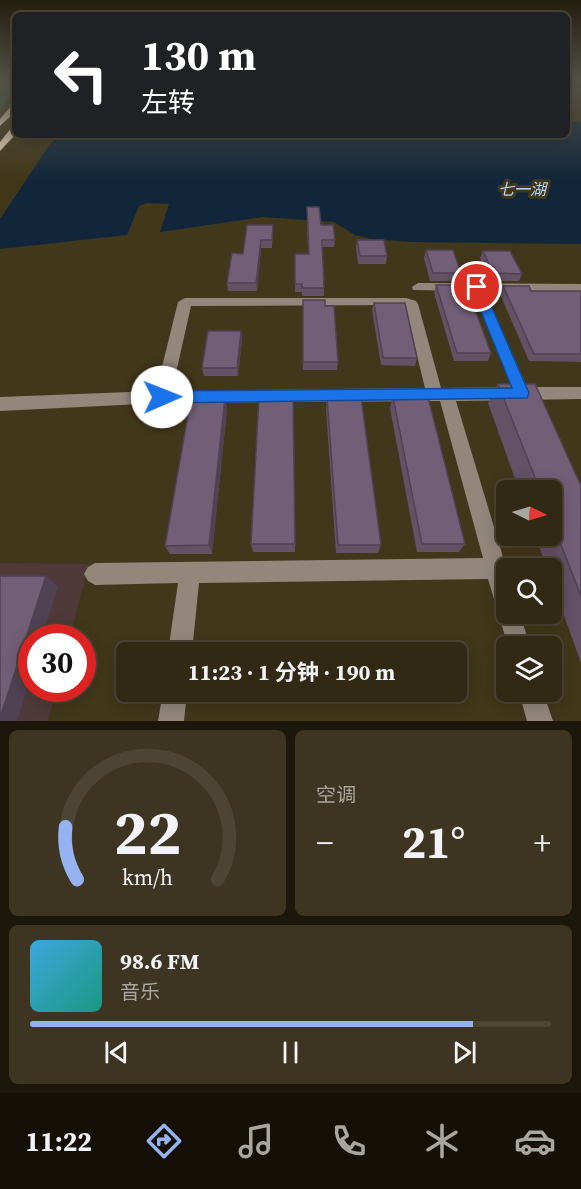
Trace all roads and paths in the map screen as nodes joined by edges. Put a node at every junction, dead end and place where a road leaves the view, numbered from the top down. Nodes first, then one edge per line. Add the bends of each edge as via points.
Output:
1 (12, 133) edge
2 (0, 148) edge
3 (418, 287) dead end
4 (477, 287) junction
5 (581, 288) edge
6 (522, 393) junction
7 (581, 393) edge
8 (441, 394) junction
9 (162, 397) junction
10 (0, 404) edge
11 (496, 568) joint
12 (190, 572) junction
13 (95, 574) dead end
14 (181, 642) edge
15 (174, 702) edge
16 (534, 702) edge
17 (171, 721) edge
18 (540, 721) edge

1 - 2 main road
3 - 4 street
4 - 5 street
4 - 6 street
6 - 7 street
6 - 8 street
8 - 9 street
8 - 9 street via 411,304 186,302
8 - 11 street
9 - 10 street
11 - 12 street
12 - 13 street
12 - 14 street
15 - 17 street
16 - 18 street

